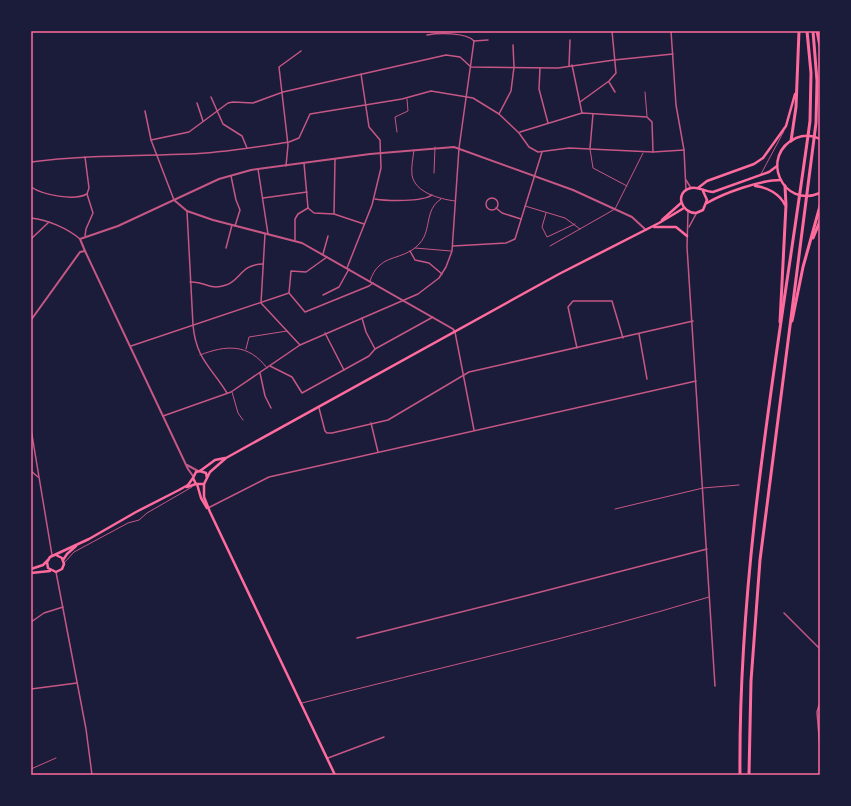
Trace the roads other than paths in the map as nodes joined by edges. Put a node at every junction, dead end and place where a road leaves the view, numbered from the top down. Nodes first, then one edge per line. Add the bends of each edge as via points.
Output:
1 (612, 31) edge
2 (671, 31) edge
3 (799, 31) edge
4 (807, 31) edge
5 (813, 31) edge
6 (817, 31) edge
7 (427, 35) dead end
8 (488, 40) dead end
9 (570, 40) dead end
10 (474, 41) junction
11 (513, 45) dead end
12 (820, 46) edge
13 (301, 51) dead end
14 (672, 54) junction
15 (614, 60) junction
16 (571, 65) junction
17 (471, 67) junction
18 (514, 67) junction
19 (540, 68) junction
20 (361, 74) junction
21 (609, 81) junction
22 (797, 89) junction
23 (283, 92) junction
24 (615, 92) dead end
25 (645, 92) dead end
26 (466, 96) junction
27 (211, 97) dead end
28 (407, 98) junction
29 (580, 102) junction
30 (197, 103) dead end
31 (367, 105) junction
32 (146, 111) dead end
33 (217, 111) junction
34 (582, 113) junction
35 (499, 114) junction
36 (594, 114) junction
37 (647, 116) junction
38 (203, 122) junction
39 (548, 124) junction
40 (786, 126) junction
41 (397, 132) dead end
42 (519, 133) junction
43 (820, 139) edge
44 (151, 140) junction
45 (791, 141) junction
46 (287, 142) junction
47 (436, 147) junction
48 (247, 148) junction
49 (459, 148) junction
50 (590, 148) junction
51 (414, 150) junction
52 (684, 150) junction
53 (542, 152) junction
54 (644, 152) junction
55 (653, 152) junction
56 (156, 154) junction
57 (381, 154) junction
58 (85, 158) junction
59 (335, 159) junction
60 (31, 162) edge
61 (304, 163) junction
62 (286, 166) junction
63 (777, 166) junction
64 (258, 169) junction
65 (434, 173) dead end
66 (535, 175) junction
67 (760, 175) junction
68 (230, 176) junction
69 (685, 178) junction
70 (781, 180) junction
71 (627, 186) junction
72 (751, 186) junction
73 (785, 186) junction
74 (31, 187) edge
75 (691, 188) junction
76 (698, 188) junction
77 (686, 190) junction
78 (703, 191) junction
79 (307, 192) junction
80 (87, 194) junction
81 (819, 194) edge
82 (432, 195) junction
83 (262, 198) junction
84 (374, 199) junction
85 (440, 199) junction
86 (174, 200) junction
87 (455, 201) junction
88 (681, 202) junction
89 (707, 204) junction
90 (786, 205) junction
91 (525, 206) junction
92 (820, 206) edge
93 (308, 208) junction
94 (496, 208) junction
95 (684, 208) junction
96 (615, 209) junction
97 (187, 211) junction
98 (688, 212) junction
99 (547, 213) junction
100 (696, 213) junction
101 (334, 214) junction
102 (31, 218) edge
103 (521, 219) junction
104 (820, 221) edge
105 (49, 222) junction
106 (659, 223) junction
107 (364, 224) junction
108 (575, 224) junction
109 (234, 226) junction
110 (652, 227) junction
111 (688, 228) junction
112 (580, 229) junction
113 (646, 230) junction
114 (267, 234) junction
115 (85, 236) junction
116 (328, 236) dead end
117 (687, 236) junction
118 (31, 239) edge
119 (80, 239) junction
120 (295, 240) junction
121 (452, 246) junction
122 (550, 246) dead end
123 (809, 247) junction
124 (226, 248) dead end
125 (415, 248) junction
126 (85, 251) junction
127 (410, 251) junction
128 (452, 251) junction
129 (323, 254) junction
130 (327, 257) junction
131 (263, 264) junction
132 (348, 269) junction
133 (442, 275) junction
134 (370, 281) junction
135 (190, 282) junction
136 (373, 283) junction
137 (289, 293) junction
138 (323, 295) dead end
139 (405, 301) junction
140 (261, 303) junction
141 (433, 317) junction
142 (362, 318) junction
143 (31, 320) edge
144 (693, 321) junction
145 (193, 325) junction
146 (287, 331) junction
147 (455, 332) junction
148 (326, 333) junction
149 (639, 334) junction
150 (623, 338) junction
151 (779, 344) junction
152 (300, 345) junction
153 (130, 346) junction
154 (577, 348) junction
155 (787, 348) junction
156 (376, 349) junction
157 (246, 350) junction
158 (200, 355) junction
159 (270, 366) junction
160 (267, 368) junction
161 (344, 370) junction
162 (260, 373) junction
163 (463, 376) junction
164 (647, 379) dead end
165 (696, 381) junction
166 (231, 392) junction
167 (227, 393) junction
168 (271, 408) dead end
169 (319, 408) junction
170 (163, 416) junction
171 (243, 420) dead end
172 (371, 423) junction
173 (31, 429) edge
174 (474, 430) junction
175 (378, 452) junction
176 (226, 458) junction
177 (187, 465) junction
178 (37, 467) junction
179 (31, 471) edge
180 (199, 471) junction
181 (193, 477) junction
182 (39, 478) junction
183 (207, 478) junction
184 (197, 484) junction
185 (204, 484) junction
186 (739, 485) dead end
187 (703, 488) junction
188 (179, 490) junction
189 (208, 508) junction
190 (615, 509) dead end
191 (210, 512) junction
192 (77, 545) junction
193 (707, 549) junction
194 (54, 556) junction
195 (48, 560) junction
196 (64, 562) junction
197 (31, 569) edge
198 (52, 571) junction
199 (31, 572) edge
200 (56, 572) junction
201 (709, 597) junction
202 (63, 607) junction
203 (784, 613) dead end
204 (31, 622) edge
205 (357, 638) dead end
206 (820, 649) edge
207 (77, 683) junction
208 (715, 686) dead end
209 (31, 689) edge
210 (820, 702) edge
211 (300, 704) junction
212 (384, 737) dead end
213 (820, 748) edge
214 (56, 758) dead end
215 (327, 759) junction
216 (31, 769) edge
217 (92, 775) edge
218 (335, 775) edge
219 (740, 775) edge
220 (749, 775) edge

1 - 15 street
2 - 14 street
3 - 22 highway
4 - 151 highway via 811,73 810,121
5 - 155 highway via 817,81 816,123
6 - 12 highway
7 - 10 street via 457,34 468,36
8 - 10 street
9 - 16 street
10 - 17 street
11 - 18 street
13 - 23 street via 279,67
14 - 15 street
14 - 52 street via 676,105
15 - 16 street
15 - 21 street via 616,74
16 - 19 street
16 - 29 street
17 - 18 street
17 - 20 street via 460,57 453,55
17 - 26 street
18 - 19 street
18 - 35 street via 511,90
19 - 39 street via 540,89
20 - 23 street
20 - 31 street
21 - 24 street
21 - 29 street
22 - 40 main road
22 - 45 highway
23 - 33 street via 253,103 228,103
23 - 46 street
25 - 37 lane
26 - 28 street via 431,91
26 - 35 street
26 - 49 street
27 - 33 street
28 - 31 street
28 - 41 lane via 408,111 395,118
29 - 34 street
30 - 38 street
31 - 46 street via 310,114 299,138
31 - 57 street via 369,126 378,136
32 - 44 street
33 - 38 street
33 - 48 street via 226,127 242,136
34 - 36 street
34 - 39 street
35 - 42 street
36 - 37 street
36 - 50 street
37 - 55 street via 652,122
38 - 44 street via 185,134
39 - 42 street
40 - 67 lane
40 - 76 main road via 759,161 707,181
42 - 53 street via 529,147
43 - 45 main road via 809,136
44 - 56 street
45 - 63 main road via 780,153
46 - 48 street
46 - 62 street
47 - 49 street
47 - 51 street
47 - 65 lane
48 - 56 street via 190,154
49 - 66 street
49 - 87 street
50 - 53 street
50 - 54 street
50 - 71 lane via 593,168
51 - 57 street
51 - 82 lane via 412,176 420,188
52 - 55 street
52 - 69 street
53 - 66 street
54 - 55 street
54 - 71 lane
56 - 58 street
56 - 86 street
57 - 59 street
57 - 84 street via 381,168
58 - 60 street
58 - 80 street via 89,188
59 - 61 street
59 - 101 street
61 - 62 street
61 - 79 street
62 - 64 street
63 - 67 main road
63 - 70 main road
64 - 68 street
64 - 83 street
66 - 91 street
66 - 96 street
67 - 78 main road via 713,192
68 - 86 street
68 - 109 street via 240,210
69 - 75 street
69 - 77 street
70 - 72 main road
70 - 73 main road
71 - 96 lane
72 - 89 main road
72 - 90 main road via 761,186 775,193
73 - 81 main road via 789,191 802,195
73 - 90 highway
74 - 80 street via 47,194 78,197
75 - 76 main road
75 - 77 main road
76 - 78 main road
77 - 88 main road
78 - 89 main road
79 - 83 street
79 - 93 street
80 - 115 street via 93,213
82 - 84 street via 404,200
82 - 85 lane
83 - 114 street
84 - 107 street
85 - 87 lane
85 - 125 lane via 429,212 428,230
86 - 97 street
86 - 115 street via 96,235
87 - 121 street
88 - 95 main road
88 - 106 main road
89 - 100 main road via 703,210
90 - 151 highway
91 - 99 lane
91 - 103 street
92 - 123 highway
93 - 101 street via 314,213
93 - 120 street via 295,219
94 - 94 street via 493,210 487,207 487,200 496,200
94 - 103 street via 502,213
95 - 98 main road
95 - 106 main road
96 - 112 lane
96 - 113 street via 638,221
97 - 109 street
97 - 135 street
98 - 100 main road
98 - 111 street
99 - 108 lane
99 - 108 lane via 542,225 547,237
100 - 111 street
101 - 107 street
102 - 105 street
103 - 121 street via 517,236 510,242
104 - 123 highway
105 - 118 street
105 - 119 street via 68,230
106 - 110 main road
107 - 132 street
108 - 112 lane
109 - 114 street
109 - 124 street
110 - 113 main road
110 - 117 main road via 672,226
111 - 117 street
112 - 122 lane
113 - 147 main road
114 - 120 street
114 - 131 street
115 - 119 street
116 - 129 street
117 - 144 street
119 - 126 street
120 - 129 street
121 - 128 street
123 - 155 highway
125 - 127 lane
125 - 128 lane
126 - 143 street via 80,252
126 - 153 street
127 - 133 street via 415,260 429,263
127 - 134 lane via 381,264
128 - 133 street
129 - 130 street
130 - 132 street
130 - 137 street via 306,272 291,271
131 - 135 street via 248,268 227,285 213,288 202,283
131 - 140 street
132 - 134 street
132 - 138 street via 338,287
133 - 139 street via 434,284
134 - 136 street
135 - 145 street
136 - 137 street via 305,312
136 - 139 street
137 - 140 street
139 - 141 street
139 - 142 street
140 - 145 street
140 - 146 street
141 - 147 street
141 - 156 street
142 - 148 street
142 - 156 street via 366,332
144 - 149 street
144 - 165 street
145 - 153 street
145 - 158 street
146 - 152 street
146 - 157 lane via 249,337
147 - 163 street
147 - 169 main road
148 - 152 street
148 - 161 street
149 - 150 street
149 - 164 street
150 - 154 street
150 - 154 street via 612,301 572,301 568,307
151 - 219 highway via 751,559 744,655
152 - 159 street
153 - 170 street
154 - 163 street via 469,372
155 - 220 highway via 760,560 751,681
156 - 161 street via 369,356
157 - 158 lane via 218,348
157 - 160 lane via 262,361
158 - 167 street
159 - 160 street
159 - 161 street via 292,376 302,393
160 - 162 street
162 - 166 street
162 - 168 street
163 - 172 street via 388,420
163 - 174 street
165 - 174 street
165 - 187 street
166 - 167 street
166 - 171 lane
167 - 170 street
169 - 172 street via 327,433
169 - 176 main road
170 - 177 street
172 - 175 street
173 - 178 street
174 - 175 street
175 - 189 street via 269,477
176 - 180 main road via 216,460
176 - 183 main road
177 - 180 street
177 - 181 street
178 - 179 street
178 - 182 street
179 - 182 street
180 - 181 main road
180 - 183 main road via 204,472
181 - 184 main road
181 - 188 main road via 188,485
182 - 194 street
183 - 185 main road
184 - 185 main road
184 - 188 main road
184 - 191 main road via 201,498
184 - 196 lane via 147,512 139,520 128,523 74,552
185 - 189 main road via 204,497
186 - 187 lane
187 - 190 lane
187 - 193 street
188 - 192 main road
189 - 191 main road
191 - 211 main road
192 - 194 main road
192 - 196 main road via 67,554
193 - 201 street
193 - 205 street
194 - 195 main road
194 - 196 main road via 60,557
195 - 197 main road via 43,565
195 - 198 main road via 48,568
196 - 200 main road via 62,569
198 - 199 main road
198 - 200 main road
200 - 202 street
201 - 208 street
201 - 211 lane via 644,617
202 - 204 street via 44,613
202 - 207 street
203 - 206 street
207 - 209 street
207 - 217 street
210 - 213 street via 817,712
211 - 215 main road
212 - 215 street
214 - 216 lane
215 - 218 main road

